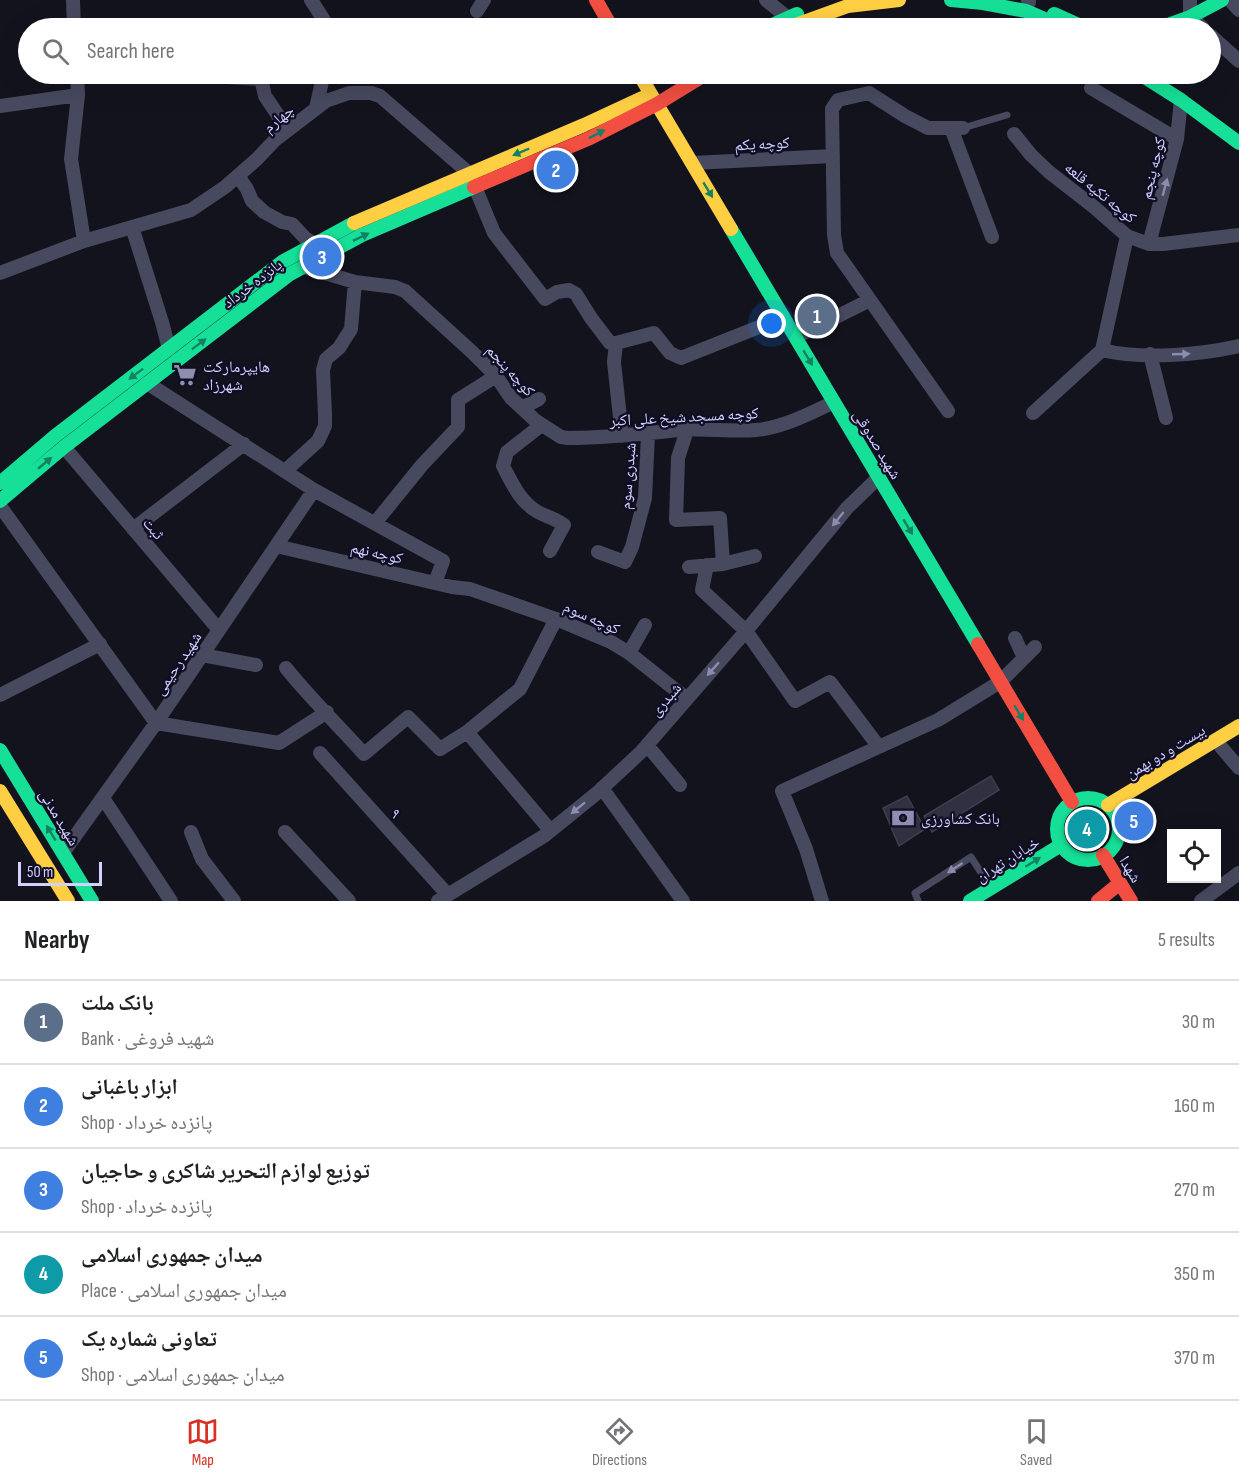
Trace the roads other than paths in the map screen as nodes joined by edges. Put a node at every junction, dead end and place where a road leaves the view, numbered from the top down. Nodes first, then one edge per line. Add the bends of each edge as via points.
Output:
1 (73, 0) edge
2 (311, 0) edge
3 (596, 0) edge
4 (766, 0) edge
5 (839, 0) edge
6 (900, 0) edge
7 (951, 0) edge
8 (1190, 0) edge
9 (1222, 0) edge
10 (1230, 0) edge
11 (1024, 1) edge
12 (1239, 10) edge
13 (1190, 17) joint
14 (74, 18) edge
15 (323, 18) edge
16 (606, 18) edge
17 (783, 18) edge
18 (799, 18) edge
19 (806, 18) edge
20 (1042, 18) edge
21 (1062, 18) edge
22 (1221, 45) edge
23 (1239, 61) edge
24 (77, 84) edge
25 (263, 84) edge
26 (321, 84) edge
27 (645, 84) edge
28 (674, 84) edge
29 (685, 84) edge
30 (1156, 84) edge
31 (1172, 84) edge
32 (1091, 88) dead end
33 (78, 95) junction
34 (654, 99) junction
35 (1181, 100) junction
36 (0, 106) edge
37 (316, 108) junction
38 (1007, 115) dead end
39 (957, 128) junction
40 (288, 130) junction
41 (1239, 131) edge
42 (1014, 134) dead end
43 (1177, 140) junction
44 (1239, 143) edge
45 (833, 156) junction
46 (692, 163) junction
47 (238, 176) junction
48 (472, 181) junction
49 (132, 227) junction
50 (1239, 235) edge
51 (1127, 236) junction
52 (992, 237) dead end
53 (84, 241) junction
54 (315, 244) junction
55 (1149, 244) junction
56 (304, 267) junction
57 (0, 273) edge
58 (355, 282) junction
59 (870, 300) junction
60 (784, 317) junction
61 (796, 337) junction
62 (616, 343) junction
63 (1239, 346) edge
64 (169, 349) junction
65 (1102, 350) junction
66 (1150, 354) junction
67 (496, 376) junction
68 (518, 382) dead end
69 (147, 383) junction
70 (505, 389) junction
71 (539, 399) dead end
72 (834, 402) junction
73 (522, 408) junction
74 (948, 411) dead end
75 (1033, 413) dead end
76 (1166, 418) dead end
77 (537, 421) junction
78 (687, 430) junction
79 (648, 434) junction
80 (622, 436) junction
81 (244, 444) junction
82 (64, 447) junction
83 (285, 471) junction
84 (879, 477) junction
85 (0, 483) edge
86 (314, 490) junction
87 (0, 503) edge
88 (375, 523) junction
89 (133, 529) junction
90 (276, 546) junction
91 (550, 551) dead end
92 (598, 552) dead end
93 (755, 556) dead end
94 (723, 564) junction
95 (707, 566) junction
96 (689, 567) dead end
97 (435, 583) junction
98 (471, 589) joint
99 (556, 619) junction
100 (645, 625) dead end
101 (219, 630) junction
102 (747, 631) junction
103 (1015, 638) dead end
104 (100, 644) junction
105 (1035, 647) dead end
106 (628, 653) junction
107 (202, 655) junction
108 (1024, 658) junction
109 (256, 665) dead end
110 (286, 668) dead end
111 (1000, 682) junction
112 (0, 695) edge
113 (687, 699) junction
114 (327, 712) junction
115 (156, 723) junction
116 (1239, 726) edge
117 (467, 732) junction
118 (1239, 735) edge
119 (647, 745) junction
120 (879, 747) junction
121 (1221, 747) junction
122 (0, 750) edge
123 (320, 753) dead end
124 (1239, 768) edge
125 (680, 785) dead end
126 (602, 788) junction
127 (0, 791) edge
128 (103, 798) junction
129 (1071, 802) junction
130 (1111, 809) junction
131 (550, 830) junction
132 (191, 832) dead end
133 (285, 832) dead end
134 (1061, 844) junction
135 (63, 853) junction
136 (1103, 855) junction
137 (1239, 873) edge
138 (1120, 882) junction
139 (991, 888) junction
140 (443, 898) edge
141 (68, 901) edge
142 (92, 901) edge
143 (171, 901) edge
144 (234, 901) edge
145 (349, 901) edge
146 (683, 901) edge
147 (822, 901) edge
148 (918, 901) edge
149 (970, 901) edge
150 (1098, 901) edge
151 (1131, 901) edge
152 (1201, 901) edge

1 - 14 street
2 - 15 street
3 - 16 main road
4 - 17 street
5 - 18 main road
6 - 19 main road via 848,6
7 - 20 main road via 1026,11
8 - 13 street
9 - 13 main road
10 - 12 street
11 - 21 main road
22 - 23 street
24 - 33 street
25 - 40 street via 265,96
26 - 37 street
27 - 34 main road, شهید صدوقی
28 - 34 main road
29 - 34 main road
30 - 35 main road
31 - 41 main road
32 - 43 street
33 - 36 street
33 - 53 street via 71,159
34 - 46 main road, شهید صدوقی
34 - 48 main road, پانزده خرداد via 584,125
35 - 43 street, کوچه پنجم
35 - 44 main road
37 - 40 street, چهارم
37 - 48 street, چهارم via 349,93 380,96
38 - 39 lane
39 - 45 street via 928,128 869,93 838,100 832,109
39 - 52 street
40 - 47 street, چهارم
42 - 51 street, کوچه تکیه قلعه via 1048,172
55 -> 43 street, کوچه پنجم
45 - 46 street, کوچه یکم
45 - 59 street via 837,253
46 -> 60 main road, شهید صدوقی
47 - 49 street, چهارم via 191,210
47 - 54 street via 252,201 264,212 292,224
48 - 54 main road, پانزده خرداد via 356,222
56 -> 48 main road, پانزده خرداد
48 - 62 street via 494,233 544,299 569,290 576,294 610,343
49 - 53 street, چهارم
49 - 64 street
50 - 55 street, کوچه تکیه قلعه
51 - 55 street, کوچه تکیه قلعه
51 - 65 street
53 - 57 street, چهارم
54 - 64 main road, پانزده خرداد via 282,262
56 - 58 street, کوچه پنجم
69 -> 56 main road, پانزده خرداد
58 - 67 street, کوچه پنجم via 405,291
58 - 83 street via 351,329 326,359 322,370 325,426 318,441
59 - 61 street
59 - 74 street
60 - 61 main road, شهید صدوقی
60 - 62 street via 681,358 670,353 654,333
61 -> 72 main road, شهید صدوقی
62 - 80 street via 614,362
66 -> 63 street via 1189,354
64 -> 85 main road, پانزده خرداد
65 - 66 street
65 - 75 street
66 - 76 street
67 - 70 street, کوچه پنجم
67 - 88 street via 458,400 458,427
68 - 70 street
69 - 81 street
69 - 82 main road, پانزده خرداد
70 - 73 street, کوچه پنجم
71 - 73 street
72 - 78 street, کوچه مسجد شیخ علی اکبر via 758,430
72 - 84 main road, شهید صدوقی
73 - 77 street, کوچه پنجم
77 - 80 street, کوچه مسجد شیخ علی اکبر via 561,437
77 - 91 street, کوچه پنجم via 538,427 507,452 503,465 529,506 564,525
78 - 79 street, کوچه مسجد شیخ علی اکبر
78 - 94 street via 678,458 676,520 720,518
79 - 80 street, کوچه مسجد شیخ علی اکبر
79 - 92 street, شبدری سوم via 645,498 632,547 625,562
81 - 83 street
81 - 89 street
87 -> 82 main road, پانزده خرداد
82 - 89 street, ثبت
83 - 86 street
84 -> 102 street, شبدری via 847,508
84 -> 111 main road, شهید صدوقی
86 - 88 street
86 - 90 street, شهید رحیمی
87 - 104 street
88 - 97 street via 442,561
89 - 101 street, ثبت
90 - 97 street, کوچه نهم
90 - 101 street, شهید رحیمی
93 - 94 street
94 - 95 street
95 - 96 street
95 - 102 street via 702,590
97 - 98 street, کوچه نهم
98 - 99 street, کوچه سوم
99 - 106 street, کوچه سوم
99 - 117 street via 519,689
100 - 106 street
101 - 107 street, شهید رحیمی
102 -> 113 street, شبدری
102 - 120 street via 795,701 830,682
103 - 108 street
104 - 112 street
104 - 115 street
105 - 108 street
106 - 113 street, کوچه سوم
107 - 109 street
107 - 115 street, شهید رحیمی
108 - 111 street
110 - 114 street
111 - 120 street via 938,720
111 -> 129 main road, شهید صدوقی
113 - 119 street, شبدری
114 - 115 street via 279,743
114 - 117 street via 364,754 408,717 440,749
115 - 128 street, شهید رحیمی
116 - 130 main road, بیست و دو بهمن
117 - 131 street
118 - 121 main road, بیست و دو بهمن
119 - 125 street
119 - 126 street, شبدری
120 - 147 street via 782,791
121 - 124 street
121 - 130 main road, بیست و دو بهمن
135 -> 122 main road, شهید مدنی
123 - 140 street, ۹
126 -> 131 street, شبدری
126 - 146 street
127 - 141 main road
128 - 135 street, شهید رحیمی
128 - 143 street
129 - 130 main road via 1090,798
129 - 134 main road via 1059,817 1057,836
130 - 136 main road via 1119,831 1111,849
131 - 140 street, شبدری
132 - 144 street via 202,859
133 - 145 street
134 - 136 main road via 1076,857 1095,859
139 -> 134 main road, خیابان تهران
135 - 142 main road, شهید مدنی
136 - 138 main road, شهدا
137 - 152 street
138 - 150 main road
138 - 151 main road, شهدا
139 -> 148 lane via 971,858 915,894
139 - 149 main road, خیابان تهران

